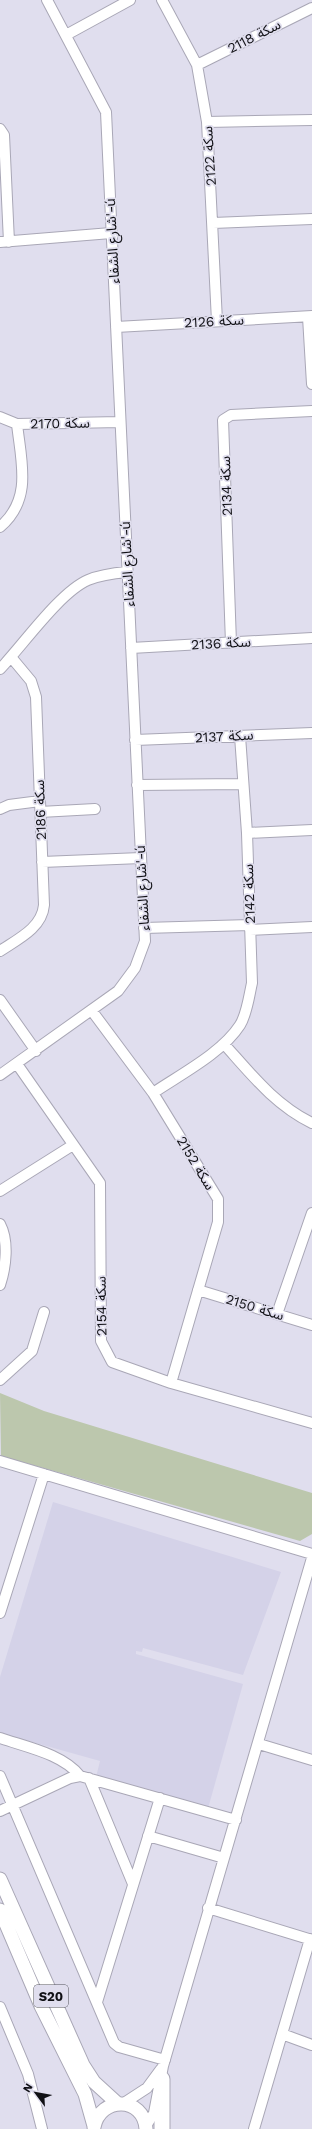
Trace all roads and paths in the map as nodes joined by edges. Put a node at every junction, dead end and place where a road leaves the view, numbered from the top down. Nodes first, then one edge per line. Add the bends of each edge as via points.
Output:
1 (47, 0) edge
2 (130, 0) edge
3 (162, 0) edge
4 (312, 8) edge
5 (66, 35) junction
6 (197, 65) junction
7 (312, 120) edge
8 (207, 122) junction
9 (0, 129) edge
10 (312, 219) edge
11 (213, 223) junction
12 (112, 232) junction
13 (4, 242) edge
14 (310, 316) edge
15 (217, 321) junction
16 (116, 326) junction
17 (312, 384) edge
18 (312, 411) edge
19 (0, 417) edge
20 (120, 422) junction
21 (17, 424) junction
22 (0, 527) edge
23 (128, 572) junction
24 (312, 638) edge
25 (231, 643) junction
26 (131, 648) junction
27 (11, 657) junction
28 (0, 669) edge
29 (312, 733) edge
30 (240, 736) junction
31 (135, 740) junction
32 (243, 784) junction
33 (137, 785) junction
34 (40, 801) junction
35 (0, 809) edge
36 (95, 809) dead end
37 (40, 812) junction
38 (312, 830) edge
39 (247, 833) junction
40 (141, 858) junction
41 (42, 862) junction
42 (312, 927) edge
43 (144, 928) junction
44 (250, 928) junction
45 (0, 951) edge
46 (0, 1000) edge
47 (92, 1011) junction
48 (224, 1044) junction
49 (36, 1051) junction
50 (17, 1064) junction
51 (0, 1075) edge
52 (153, 1093) junction
53 (312, 1123) edge
54 (73, 1145) junction
55 (0, 1191) edge
56 (311, 1216) edge
57 (0, 1224) edge
58 (0, 1285) edge
59 (198, 1290) junction
60 (44, 1312) dead end
61 (277, 1314) junction
62 (312, 1325) edge
63 (0, 1380) edge
64 (171, 1383) junction
65 (312, 1422) edge
66 (0, 1461) edge
67 (44, 1474) junction
68 (312, 1554) edge
69 (312, 1558) edge
70 (0, 1613) edge
71 (0, 1738) edge
72 (259, 1744) junction
73 (312, 1760) edge
74 (0, 1776) edge
75 (84, 1777) junction
76 (160, 1798) junction
77 (13, 1805) junction
78 (0, 1811) edge
79 (236, 1820) junction
80 (148, 1836) junction
81 (224, 1858) junction
82 (0, 1879) edge
83 (133, 1884) junction
84 (208, 1908) junction
85 (0, 1910) edge
86 (311, 1940) edge
87 (97, 2002) junction
88 (0, 2006) edge
89 (282, 2034) junction
90 (312, 2045) edge
91 (163, 2068) junction
92 (121, 2103) junction
93 (94, 2128) edge
94 (146, 2128) edge
95 (42, 2129) edge
96 (162, 2129) edge
97 (254, 2129) edge

1 - 5 street, شارع الشفاء'-ú
2 - 5 street
3 - 6 street, سكة 2122
4 - 6 street, سكة 2118
5 - 12 street, شارع الشفاء'-ú via 106,112
6 - 8 street, سكة 2122
7 - 8 street
8 - 11 street, سكة 2122
9 - 13 street via 4,135
10 - 11 street
11 - 15 street, سكة 2122
12 - 13 street
12 - 16 street, شارع الشفاء'-ú
14 - 15 street, سكة 2126
14 - 17 street
15 - 16 street, سكة 2126
16 - 20 street, شارع الشفاء'-ú
18 - 25 street, سكة 2134 via 231,415 223,420
19 - 21 street, سكة 2170
20 - 21 street, سكة 2170
20 - 23 street, شارع الشفاء'-ú
21 - 22 street via 23,482 20,499 9,520
23 - 26 street, شارع الشفاء'-ú
23 - 27 street via 88,580 62,599
24 - 25 street, سكة 2136
25 - 26 street, سكة 2136
26 - 31 street, شارع الشفاء'-ú
27 - 28 street
27 - 34 street, سكة 2186 via 31,681 36,697
29 - 30 street, سكة 2137
30 - 31 street, سكة 2137
30 - 32 street, سكة 2142
31 - 33 street, شارع الشفاء'-ú
32 - 33 street
32 - 39 street, سكة 2142
33 - 40 street, شارع الشفاء'-ú
34 - 35 street via 9,805
34 - 37 street, سكة 2186
36 - 37 street
37 - 41 street, سكة 2186
38 - 39 street
39 - 44 street, سكة 2142
40 - 41 street
40 - 43 street, شارع الشفاء'-ú
41 - 45 street, سكة 2186 via 42,915 33,928
42 - 44 street
43 - 44 street
43 - 47 street, شارع الشفاء'-ú via 145,941 135,968 118,991
44 - 48 street, سكة 2142 via 252,983 241,1024
46 - 49 street
47 - 49 street, شارع الشفاء'-ú
47 - 52 street, سكة 2152
48 - 52 street, سكة 2142
48 - 53 street via 276,1100
49 - 50 street, شارع الشفاء'-ú
50 - 51 street, شارع الشفاء'-ú
50 - 54 street, سكة 2154
52 - 59 street, سكة 2152 via 218,1199 218,1222
54 - 55 street
54 - 64 street, سكة 2154 via 100,1183 101,1340 112,1362
56 - 61 street
57 - 58 street via 5,1234 4,1271
59 - 61 street, سكة 2150
59 - 64 street, سكة 2152
60 - 63 street via 32,1351
61 - 62 street, سكة 2150
64 - 65 street, سكة 2154
66 - 67 street
67 - 68 street
67 - 70 street
69 - 72 street
71 - 75 street via 47,1754 73,1767
72 - 73 street
72 - 79 street
74 - 77 street
75 - 76 street
75 - 77 street via 70,1778
75 - 83 street
76 - 79 street
76 - 80 street
77 - 78 street
77 - 87 street
79 - 81 street
80 - 81 street
80 - 83 street
81 - 84 street
82 - 92 main road, S20 via 83,2065 94,2082
83 - 87 street
84 - 86 street
84 - 91 street
85 - 93 main road, S20 via 47,2019 85,2094
86 - 89 street
87 - 91 street via 117,2046
88 - 95 street via 28,2074
89 - 90 street
89 - 97 street
91 - 92 street via 147,2088
91 - 94 street via 154,2112
91 - 96 highway
92 - 93 main road, S20 via 104,2108 96,2119
92 - 94 main road, S20 via 131,2105 141,2114

